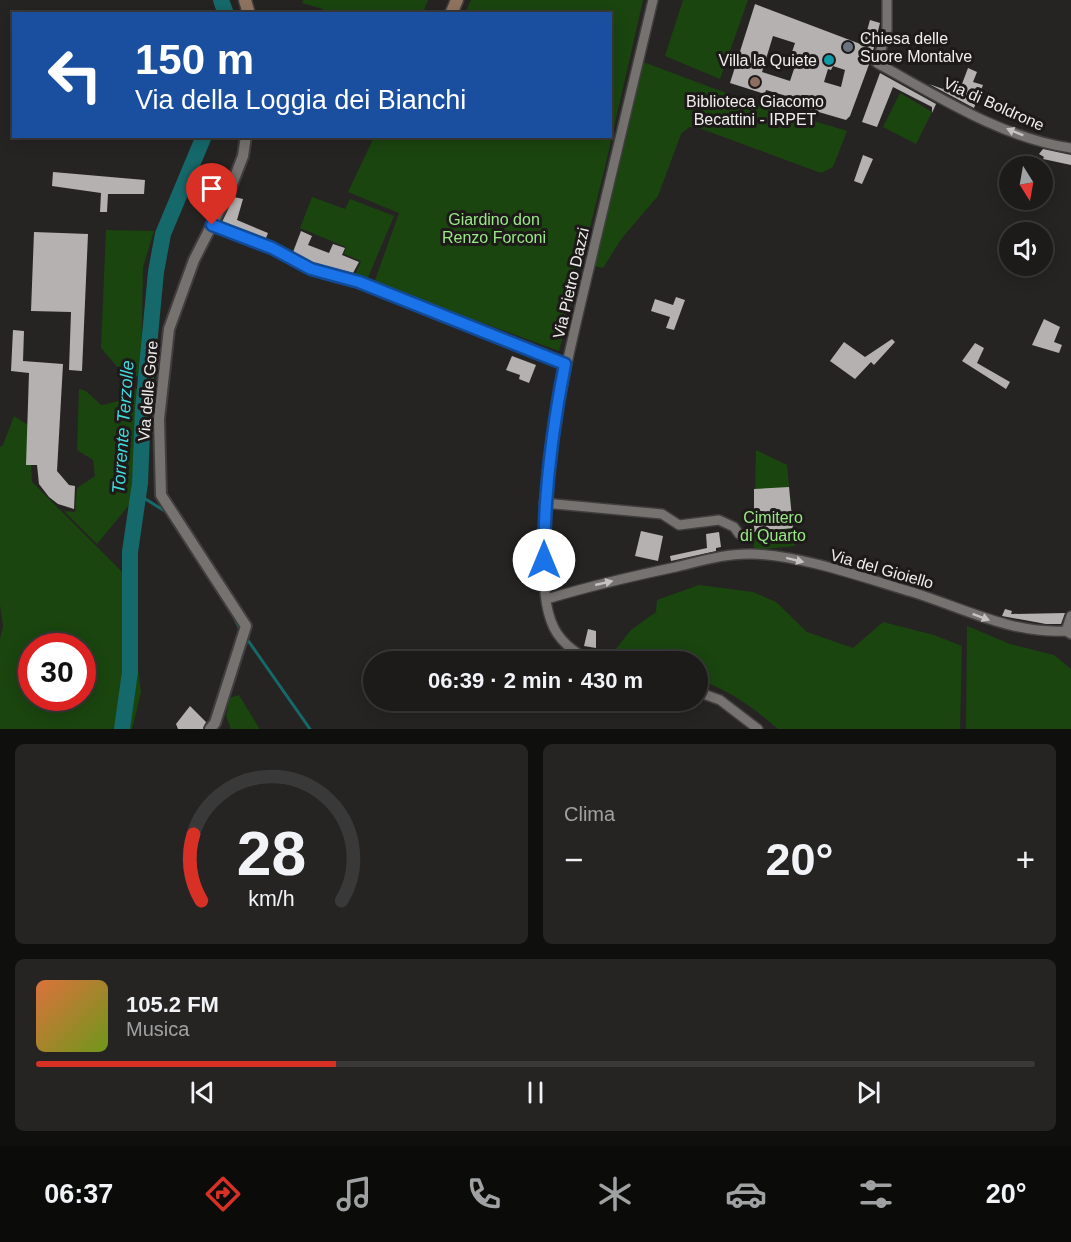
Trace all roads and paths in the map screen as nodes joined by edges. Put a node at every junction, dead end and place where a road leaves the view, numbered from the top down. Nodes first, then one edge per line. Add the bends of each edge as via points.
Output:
1 (653, 0) edge
2 (887, 0) edge
3 (246, 138) edge
4 (1071, 148) edge
5 (212, 225) junction
6 (565, 364) junction
7 (544, 503) junction
8 (739, 534) dead end
9 (548, 599) junction
10 (1071, 616) edge
11 (1068, 633) edge
12 (576, 651) edge
13 (708, 696) edge
14 (210, 729) edge
15 (758, 729) edge

1 - 6 street, Via Pietro Dazzi
4 -> 2 street, Via di Boldrone via 1047,144 968,112 877,63 887,30
3 - 5 street, Via delle Gore via 231,187
5 - 6 street via 272,248 311,269 359,282
5 - 14 street, Via delle Gore via 169,328 159,419 160,490 244,622 244,634
6 - 7 street, Via Pietro Dazzi
7 - 8 street via 662,514 679,525 719,520
7 - 9 street, Via Pietro Dazzi via 544,579
9 -> 11 street, Via del Gioiello via 589,586 751,553 859,576 997,623
9 - 12 street, Via Pietro Dazzi via 554,627 562,641
10 - 11 street
13 - 15 street via 720,700

